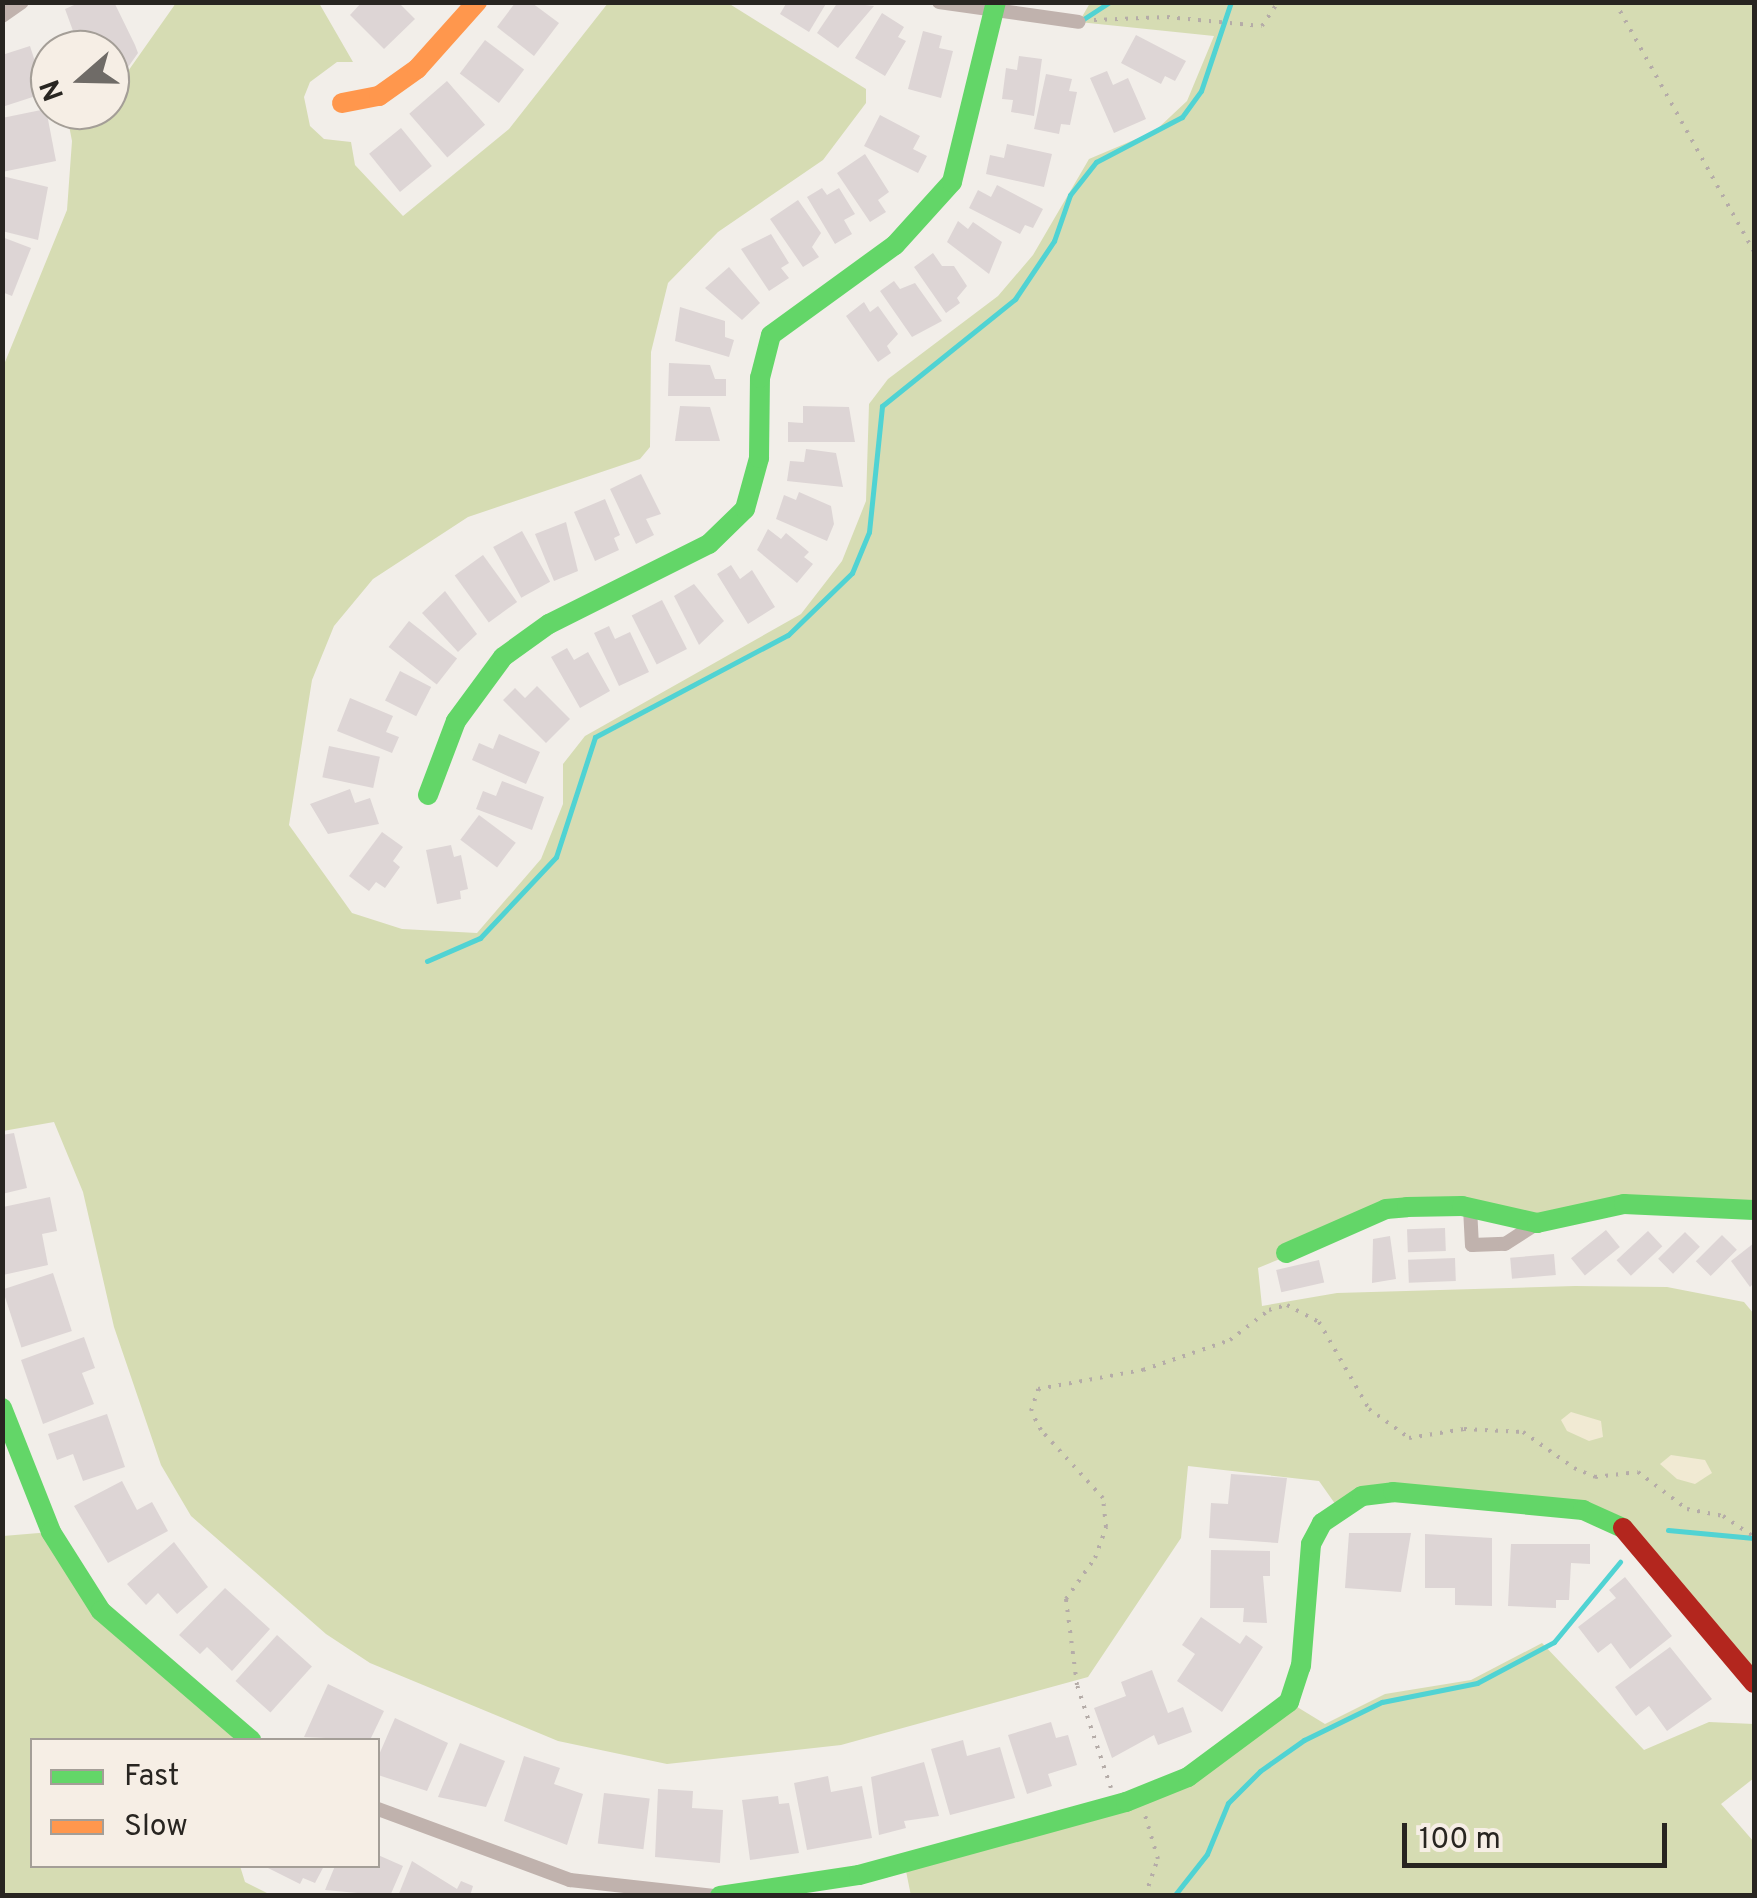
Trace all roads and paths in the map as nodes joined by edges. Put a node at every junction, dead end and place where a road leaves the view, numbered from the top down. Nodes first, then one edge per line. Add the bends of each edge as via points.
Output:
1 (22, 2) edge
2 (477, 2) edge
3 (939, 2) edge
4 (1278, 2) edge
5 (1615, 2) edge
6 (995, 8) edge
7 (2, 16) edge
8 (1079, 22) joint
9 (342, 103) dead end
10 (1754, 252) edge
11 (428, 795) dead end
12 (1470, 1208) junction
13 (1754, 1210) edge
14 (1537, 1223) junction
15 (1286, 1253) dead end
16 (2, 1408) edge
17 (1754, 1537) edge
18 (1754, 1683) edge
19 (248, 1738) edge
20 (1126, 1802) junction
21 (380, 1810) edge
22 (782, 1893) edge
23 (717, 1896) edge
24 (1145, 1896) edge

1 - 7 street
2 - 9 street via 416,68 379,96
3 - 6 street
4 - 8 path via 1262,26 1166,17
5 - 10 path
6 - 8 street
6 - 11 street via 952,182 895,246 772,335 760,378 759,458 745,509 709,544 549,624 503,658 456,721
12 - 14 street
12 - 14 street via 1472,1244 1504,1244
12 - 15 street via 1386,1209
13 - 14 street via 1624,1204
16 - 19 street via 51,1532 101,1610
17 - 20 path via 1723,1516 1686,1509 1638,1472 1594,1477 1574,1468 1523,1432 1464,1429 1409,1438 1368,1409 1320,1322 1287,1305 1269,1310 1230,1340 1143,1370 1038,1389 1031,1411 1041,1430 1103,1498 1106,1527 1095,1558 1066,1599 1068,1631 1090,1732 1113,1794
18 - 20 street via 1619,1522 1583,1510 1393,1492 1362,1496 1322,1523 1311,1544 1301,1666 1289,1702 1188,1777
20 - 22 street
20 - 24 path via 1147,1817 1154,1836 1158,1859
21 - 23 street via 570,1880
22 - 23 street

